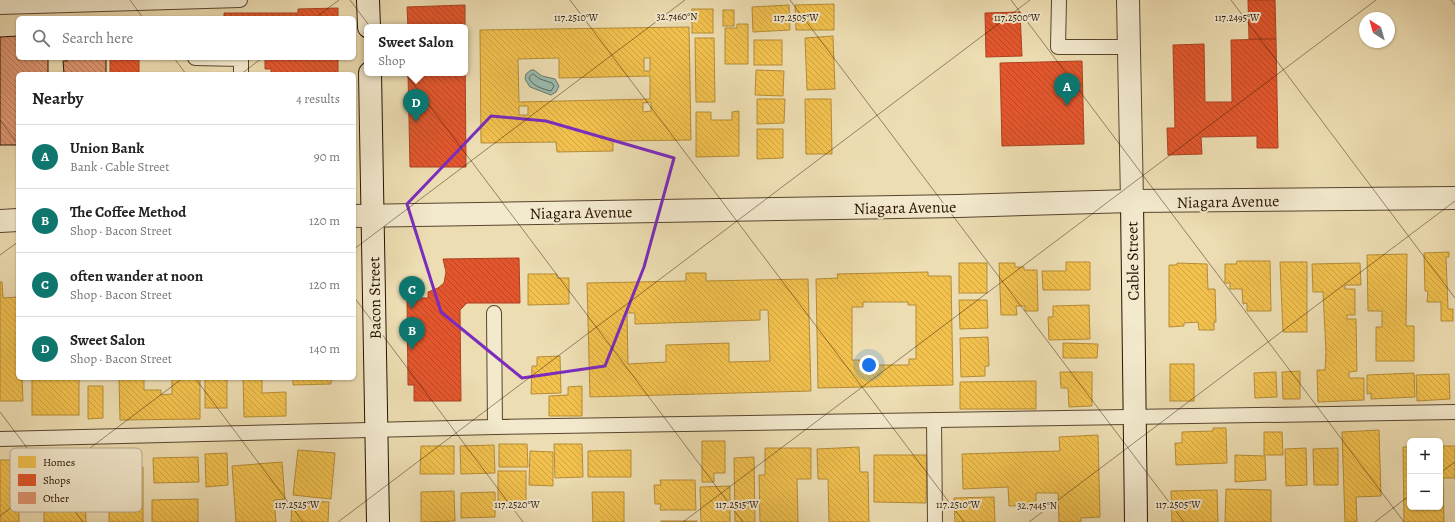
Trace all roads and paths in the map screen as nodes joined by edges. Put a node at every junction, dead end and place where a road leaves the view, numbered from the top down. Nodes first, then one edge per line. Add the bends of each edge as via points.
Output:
1 (240, 0) edge
2 (368, 0) edge
3 (1059, 0) edge
4 (1128, 0) edge
5 (128, 1) edge
6 (188, 1) edge
7 (49, 3) edge
8 (0, 7) edge
9 (369, 24) edge
10 (1129, 47) junction
11 (241, 60) edge
12 (241, 72) edge
13 (370, 76) edge
14 (1455, 198) edge
15 (1132, 202) junction
16 (363, 216) edge
17 (16, 220) edge
18 (0, 221) edge
19 (494, 313) dead end
20 (1455, 412) edge
21 (1134, 417) junction
22 (934, 420) junction
23 (495, 427) junction
24 (376, 430) junction
25 (0, 439) edge
26 (378, 522) edge
27 (935, 522) edge
28 (1136, 522) edge

1 - 6 lane
2 - 9 street
3 - 10 lane via 1058,47
4 - 10 street, Cable Street
5 - 6 lane
5 - 7 lane
7 - 8 lane
10 - 15 street, Cable Street
11 - 12 lane
13 - 16 street, Bacon Street
14 - 15 street, Niagara Avenue
15 - 16 street, Niagara Avenue
15 - 21 street, Cable Street
16 - 24 street, Bacon Street
17 - 18 street
19 - 23 lane
20 - 21 lane
21 - 22 lane
21 - 28 street, Cable Street
22 - 23 lane
22 - 27 lane
23 - 24 lane
24 - 25 lane
24 - 26 street, Bacon Street

